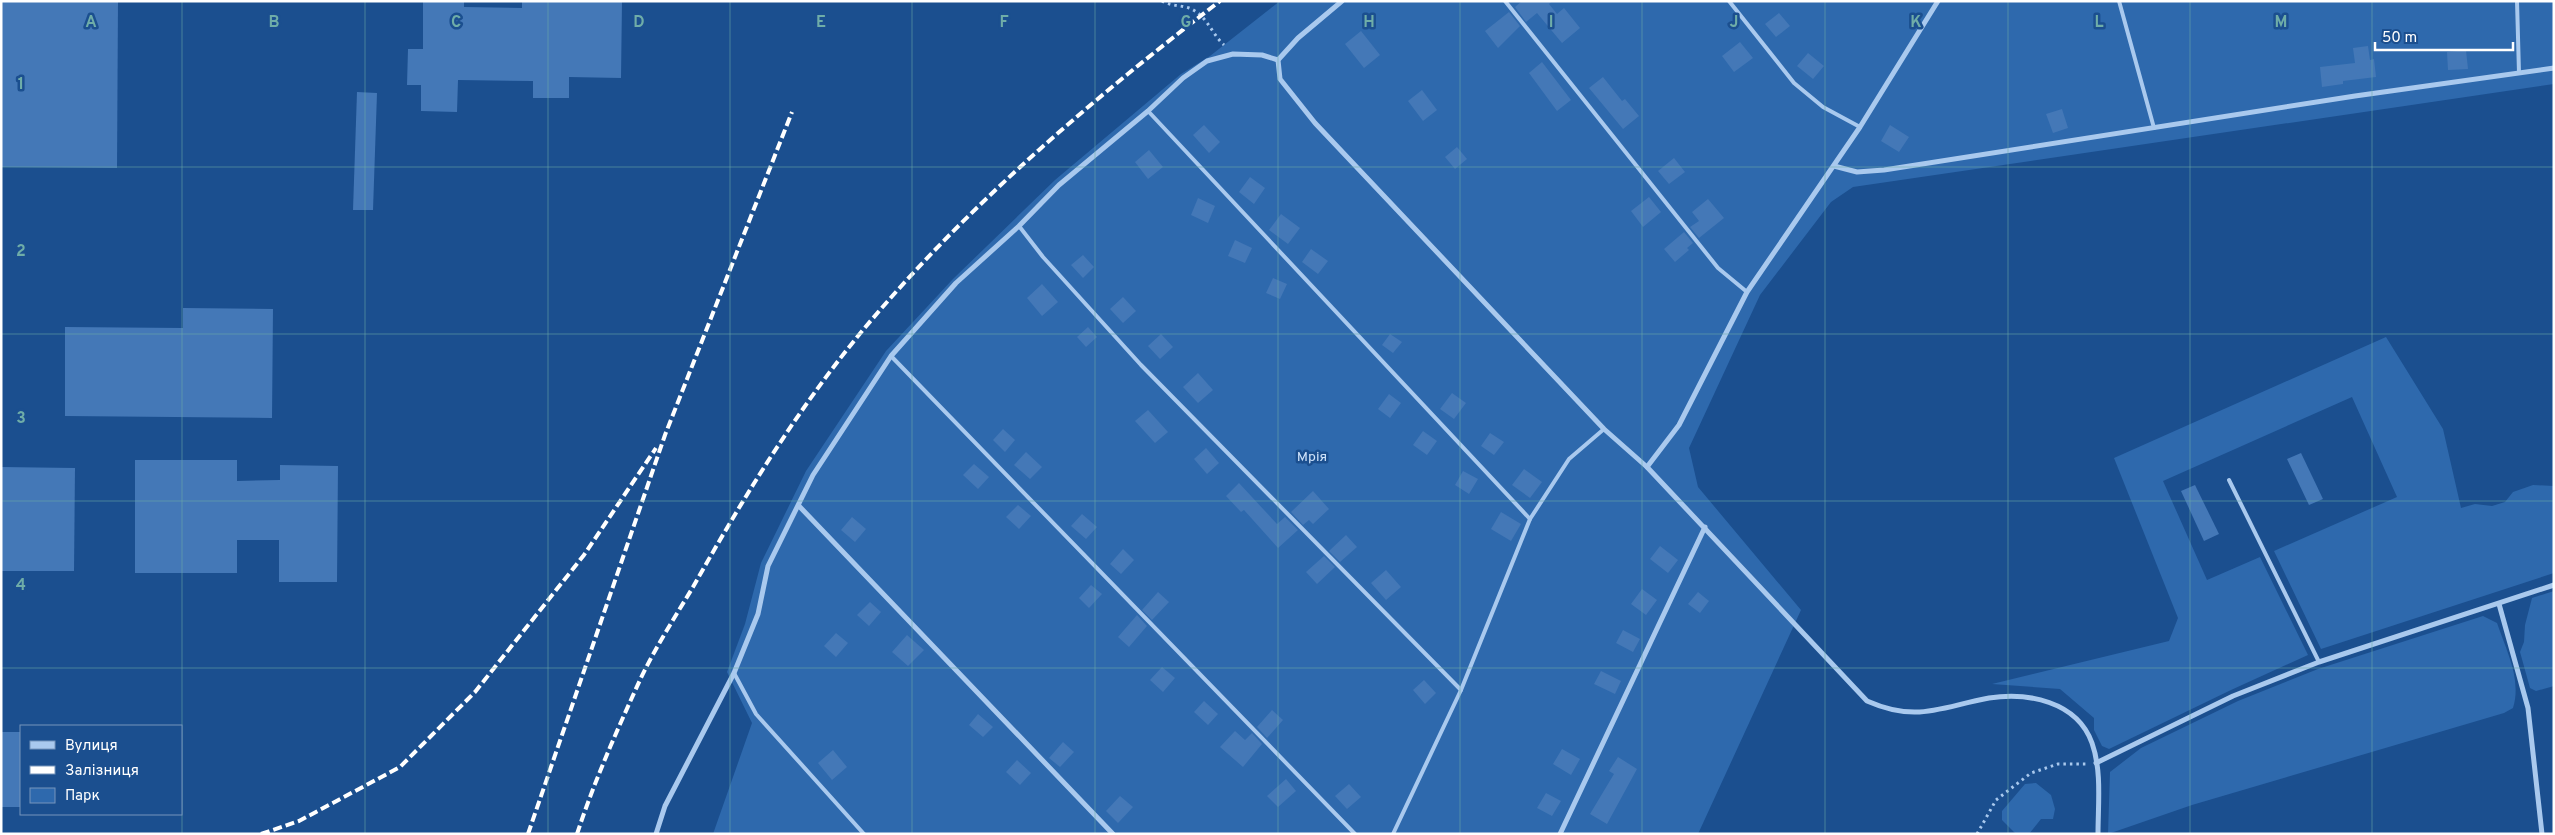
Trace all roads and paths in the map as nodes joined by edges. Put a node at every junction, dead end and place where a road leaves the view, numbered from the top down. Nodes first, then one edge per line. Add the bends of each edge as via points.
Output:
1 (1162, 1) edge
2 (1342, 1) edge
3 (1505, 1) edge
4 (1729, 1) edge
5 (1938, 1) edge
6 (2119, 1) edge
7 (2517, 1) edge
8 (1233, 54) junction
9 (1278, 60) junction
10 (2554, 68) edge
11 (2519, 73) junction
12 (1148, 111) junction
13 (1860, 127) junction
14 (2154, 128) junction
15 (1834, 166) junction
16 (1019, 226) junction
17 (1747, 292) junction
18 (891, 356) junction
19 (1604, 429) junction
20 (1647, 467) junction
21 (2229, 480) dead end
22 (799, 506) junction
23 (1530, 519) junction
24 (1705, 527) junction
25 (2554, 584) edge
26 (2499, 604) junction
27 (2319, 662) junction
28 (734, 673) junction
29 (1461, 690) junction
30 (2096, 763) junction
31 (656, 834) edge
32 (864, 834) edge
33 (1113, 834) edge
34 (1355, 834) edge
35 (1393, 834) edge
36 (1560, 834) edge
37 (1977, 834) edge
38 (2098, 834) edge
39 (2542, 834) edge

1 - 8 path via 1189,8 1201,16 1208,22 1213,35
2 - 9 street via 1298,38
3 - 17 lane via 1718,268
4 - 13 lane via 1794,83 1823,106
5 - 13 street
6 - 14 lane
7 - 11 lane
8 - 9 street via 1262,55
8 - 12 street via 1207,61 1183,78
9 - 19 street via 1280,79 1315,123
10 - 11 street
11 - 14 street
12 - 16 street via 1059,185
12 - 23 lane
13 - 15 street
14 - 15 street via 1884,170 1857,172
15 - 17 street
16 - 18 street via 956,283
16 - 29 lane via 1043,257 1142,365
17 - 20 street via 1679,425
18 - 22 street via 813,475
18 - 34 lane
19 - 20 street
19 - 23 lane via 1570,459
20 - 24 street
21 - 27 lane
22 - 28 street via 768,566 758,614
22 - 33 street
23 - 29 lane
24 - 30 street via 1867,700 1904,713 1925,712 1989,698 2026,696 2055,704 2076,718 2092,742
24 - 36 street
25 - 26 street
26 - 27 street
26 - 39 street via 2528,708
27 - 30 street via 2233,696
28 - 31 street via 665,806
28 - 32 lane via 756,714
29 - 35 lane
30 - 37 path via 2058,764 2031,773 1996,800
30 - 38 street

